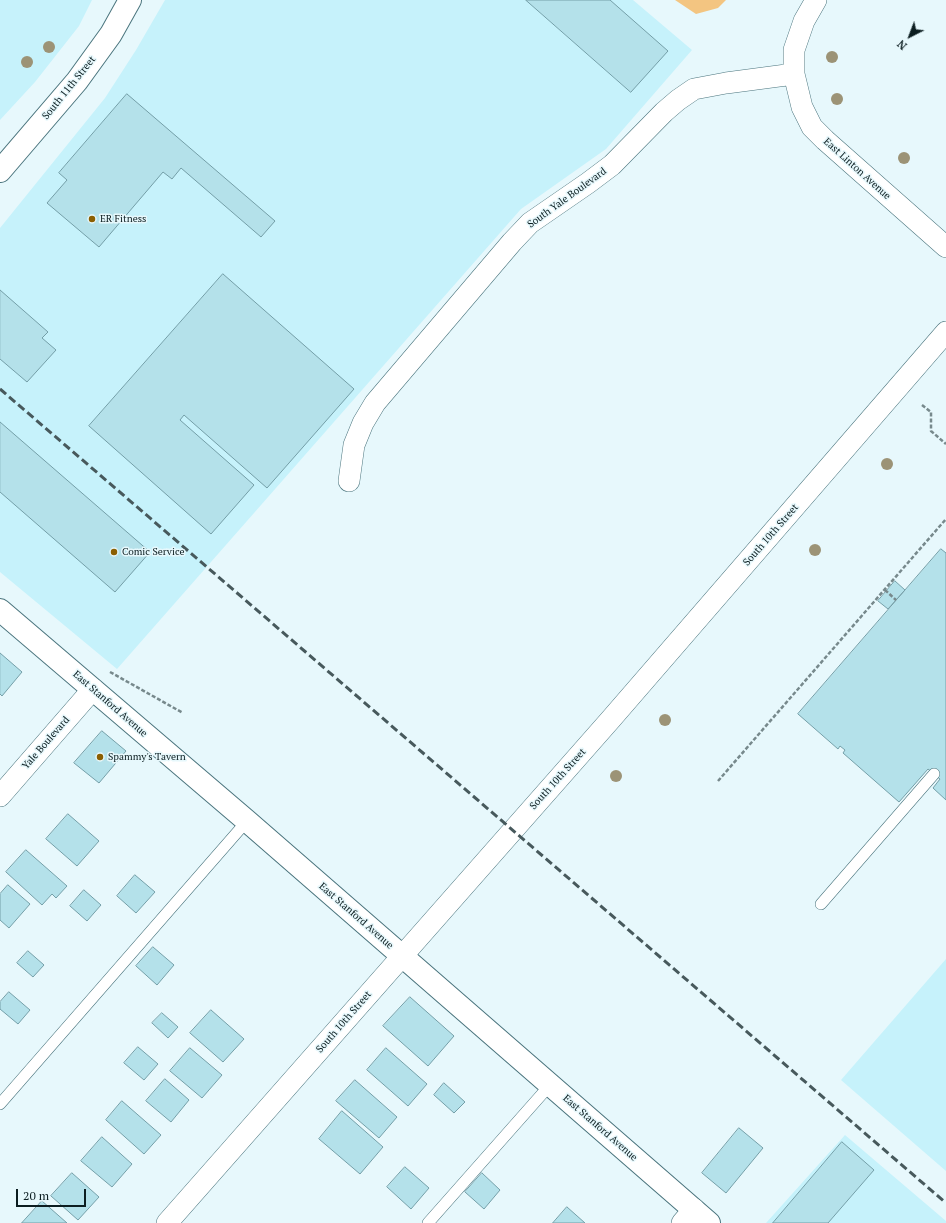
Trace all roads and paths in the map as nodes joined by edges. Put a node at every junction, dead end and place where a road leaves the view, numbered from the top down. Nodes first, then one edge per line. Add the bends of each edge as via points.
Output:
1 (130, 0) edge
2 (816, 0) edge
3 (794, 74) junction
4 (0, 171) edge
5 (946, 247) edge
6 (946, 332) edge
7 (922, 405) dead end
8 (946, 444) edge
9 (349, 481) dead end
10 (946, 520) edge
11 (885, 590) junction
12 (896, 600) dead end
13 (0, 610) edge
14 (108, 671) dead end
15 (93, 689) junction
16 (183, 713) dead end
17 (934, 774) dead end
18 (718, 781) dead end
19 (0, 796) edge
20 (247, 821) junction
21 (822, 904) dead end
22 (402, 956) junction
23 (550, 1084) junction
24 (0, 1104) edge
25 (695, 1218) edge
26 (167, 1223) edge
27 (428, 1223) edge

1 - 4 main road, South 11th Street via 107,40 77,81
2 - 3 street, East Linton Avenue via 804,21 794,50
3 - 5 street, East Linton Avenue via 802,107 812,127
3 - 9 street, South Yale Boulevard via 726,82 694,89 664,112 612,165 530,223 375,403 354,445
6 - 22 street, South 10th Street via 612,719
7 - 8 path via 931,412 931,431
10 - 11 path
11 - 12 path
11 - 18 path
13 - 15 main road, East Stanford Avenue
14 - 16 path
15 - 19 street, Yale Boulevard
15 - 20 main road, East Stanford Avenue
17 - 21 lane
20 - 22 main road, East Stanford Avenue
20 - 24 lane
22 - 23 main road, East Stanford Avenue
22 - 26 street, South 10th Street
23 - 25 main road, East Stanford Avenue
23 - 27 lane

